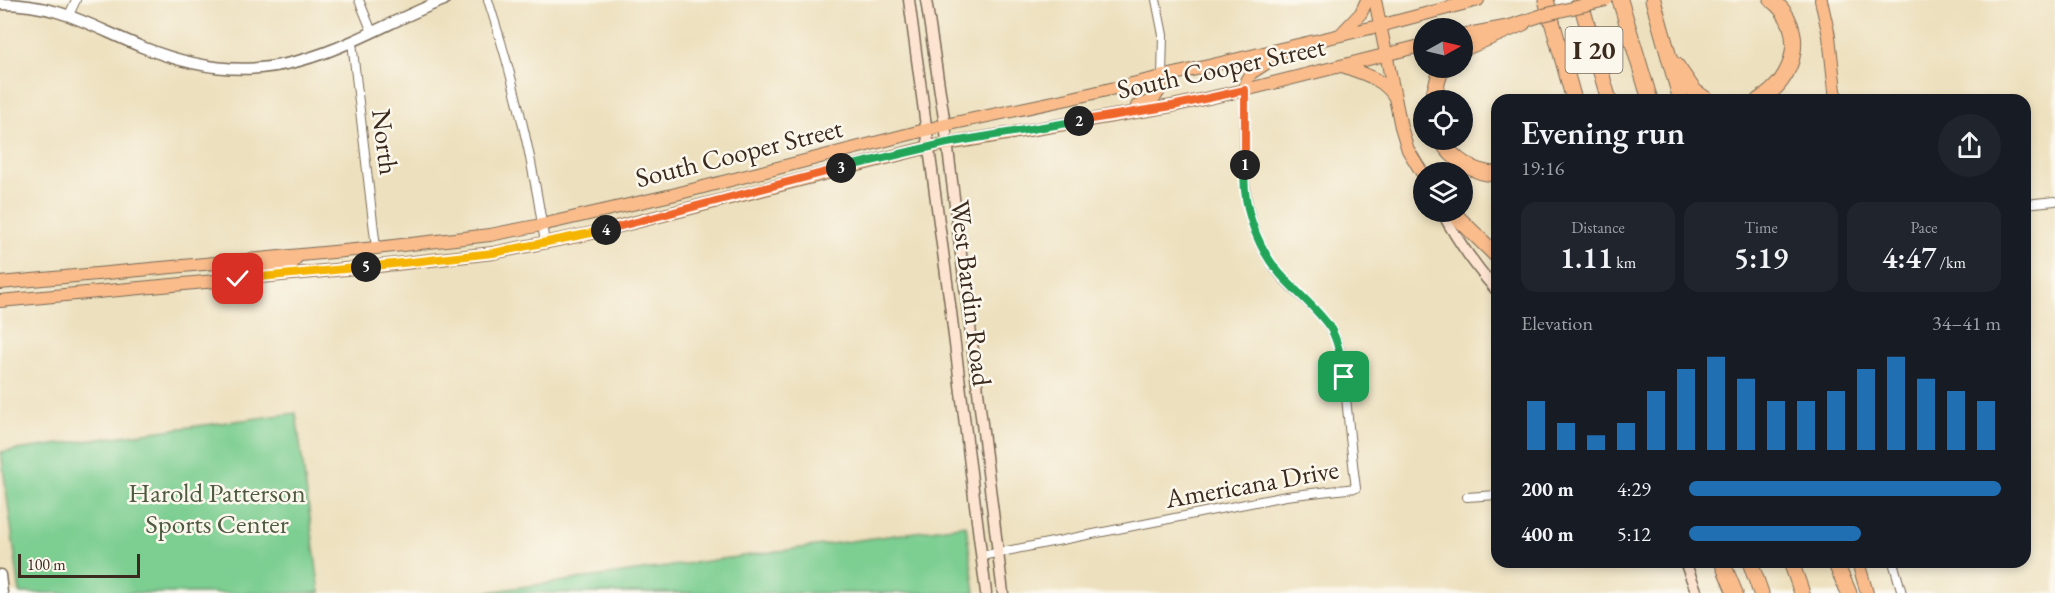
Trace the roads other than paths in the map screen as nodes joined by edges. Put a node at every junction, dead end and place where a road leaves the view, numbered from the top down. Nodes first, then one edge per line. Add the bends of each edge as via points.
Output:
1 (76, 0) edge
2 (359, 0) edge
3 (444, 0) edge
4 (488, 0) edge
5 (909, 0) edge
6 (927, 0) edge
7 (1156, 0) edge
8 (1367, 0) edge
9 (1375, 0) edge
10 (1479, 0) edge
11 (1580, 0) edge
12 (1606, 0) edge
13 (1620, 0) edge
14 (1653, 0) edge
15 (1772, 0) edge
16 (1823, 0) edge
17 (0, 4) edge
18 (1544, 8) edge
19 (69, 15) junction
20 (1658, 20) junction
21 (1523, 22) junction
22 (1379, 26) junction
23 (372, 32) junction
24 (1473, 33) edge
25 (1339, 36) junction
26 (352, 42) junction
27 (1473, 44) edge
28 (1293, 46) junction
29 (1413, 48) edge
30 (1386, 55) junction
31 (1342, 66) junction
32 (1162, 76) junction
33 (1569, 84) junction
34 (1245, 90) junction
35 (1568, 94) edge
36 (1572, 94) edge
37 (1607, 94) edge
38 (1648, 94) edge
39 (1679, 94) edge
40 (1698, 94) edge
41 (1769, 94) edge
42 (1835, 94) edge
43 (1395, 98) junction
44 (1098, 118) junction
45 (945, 125) junction
46 (926, 129) junction
47 (947, 143) junction
48 (929, 147) junction
49 (1448, 150) edge
50 (1415, 162) edge
51 (1491, 173) edge
52 (2055, 201) edge
53 (2031, 203) edge
54 (1448, 222) edge
55 (1462, 222) edge
56 (542, 225) junction
57 (545, 243) junction
58 (374, 248) junction
59 (1491, 250) edge
60 (296, 255) junction
61 (147, 269) junction
62 (319, 271) junction
63 (228, 280) junction
64 (0, 283) edge
65 (1491, 283) edge
66 (150, 288) junction
67 (0, 301) edge
68 (974, 354) junction
69 (957, 358) junction
70 (1491, 495) edge
71 (1467, 497) dead end
72 (998, 553) junction
73 (981, 556) junction
74 (1687, 568) edge
75 (1725, 568) edge
76 (1752, 568) edge
77 (1793, 568) edge
78 (1838, 568) edge
79 (1843, 568) edge
80 (1860, 568) edge
81 (1895, 568) edge
82 (0, 575) edge
83 (2, 593) edge
84 (986, 593) edge
85 (1003, 593) edge
86 (1697, 593) edge
87 (1735, 593) edge
88 (1761, 593) edge
89 (1802, 593) edge
90 (1851, 593) edge
91 (1867, 593) edge
92 (1902, 593) edge

1 - 19 street
2 - 23 street
3 - 23 street
4 - 56 street via 530,155
5 - 46 main road, West Bardin Road
6 - 45 main road, West Bardin Road
7 - 32 street via 1163,34
8 - 25 main road via 1354,22
9 - 22 main road
10 - 22 main road, South Cooper Street
11 - 37 highway, I 20
12 - 18 main road, bridge
13 - 38 highway, I 20
14 - 20 highway
15 - 41 highway via 1792,29 1793,57 1782,81
16 - 42 main road
17 - 19 street
18 - 21 main road
18 - 33 highway
19 - 26 street via 141,47 203,66 227,69 271,68
20 - 39 highway
20 - 40 highway via 1685,81
21 - 24 main road
21 - 27 highway
22 - 25 main road, South Cooper Street
22 - 30 main road
23 - 26 street
25 - 28 main road, South Cooper Street
26 - 58 street, North
28 - 32 main road, South Cooper Street
28 - 34 main road via 1251,73
29 - 30 main road, South Cooper Street
30 - 31 main road, South Cooper Street
30 - 43 main road
31 - 34 main road, South Cooper Street
31 - 43 main road via 1377,80
32 - 44 main road via 1158,95 1149,103
32 - 45 main road, South Cooper Street
33 - 35 highway
33 - 36 highway
34 - 44 main road, South Cooper Street
34 - 72 street, Americana Drive via 1244,176 1248,211 1279,274 1324,321 1337,342 1356,488 1286,496
43 - 50 main road via 1408,150
44 - 47 main road, South Cooper Street
45 - 46 main road, South Cooper Street
45 - 47 main road, West Bardin Road
46 - 48 main road, West Bardin Road
46 - 56 main road, South Cooper Street
47 - 48 main road, South Cooper Street
47 - 68 main road, West Bardin Road
48 - 57 main road, South Cooper Street
48 - 69 main road, West Bardin Road
49 - 51 highway via 1466,166
52 - 53 street
54 - 65 main road
55 - 59 highway
56 - 57 street
56 - 58 main road, South Cooper Street
57 - 62 main road, South Cooper Street via 493,253
58 - 60 main road, South Cooper Street
58 - 62 main road via 359,257 323,261
60 - 61 main road, South Cooper Street
60 - 63 main road via 292,264 242,269
61 - 64 main road, South Cooper Street
61 - 66 main road
62 - 63 main road, South Cooper Street
63 - 66 main road, South Cooper Street
66 - 67 main road, South Cooper Street
68 - 69 main road
68 - 72 main road, West Bardin Road
69 - 73 main road, West Bardin Road
70 - 71 street
72 - 73 street, Americana Drive
72 - 85 main road, West Bardin Road
73 - 84 main road, West Bardin Road
74 - 86 main road
75 - 87 highway
76 - 88 highway
77 - 89 highway
78 - 90 highway
79 - 90 highway
80 - 91 main road
81 - 92 street
82 - 83 street

